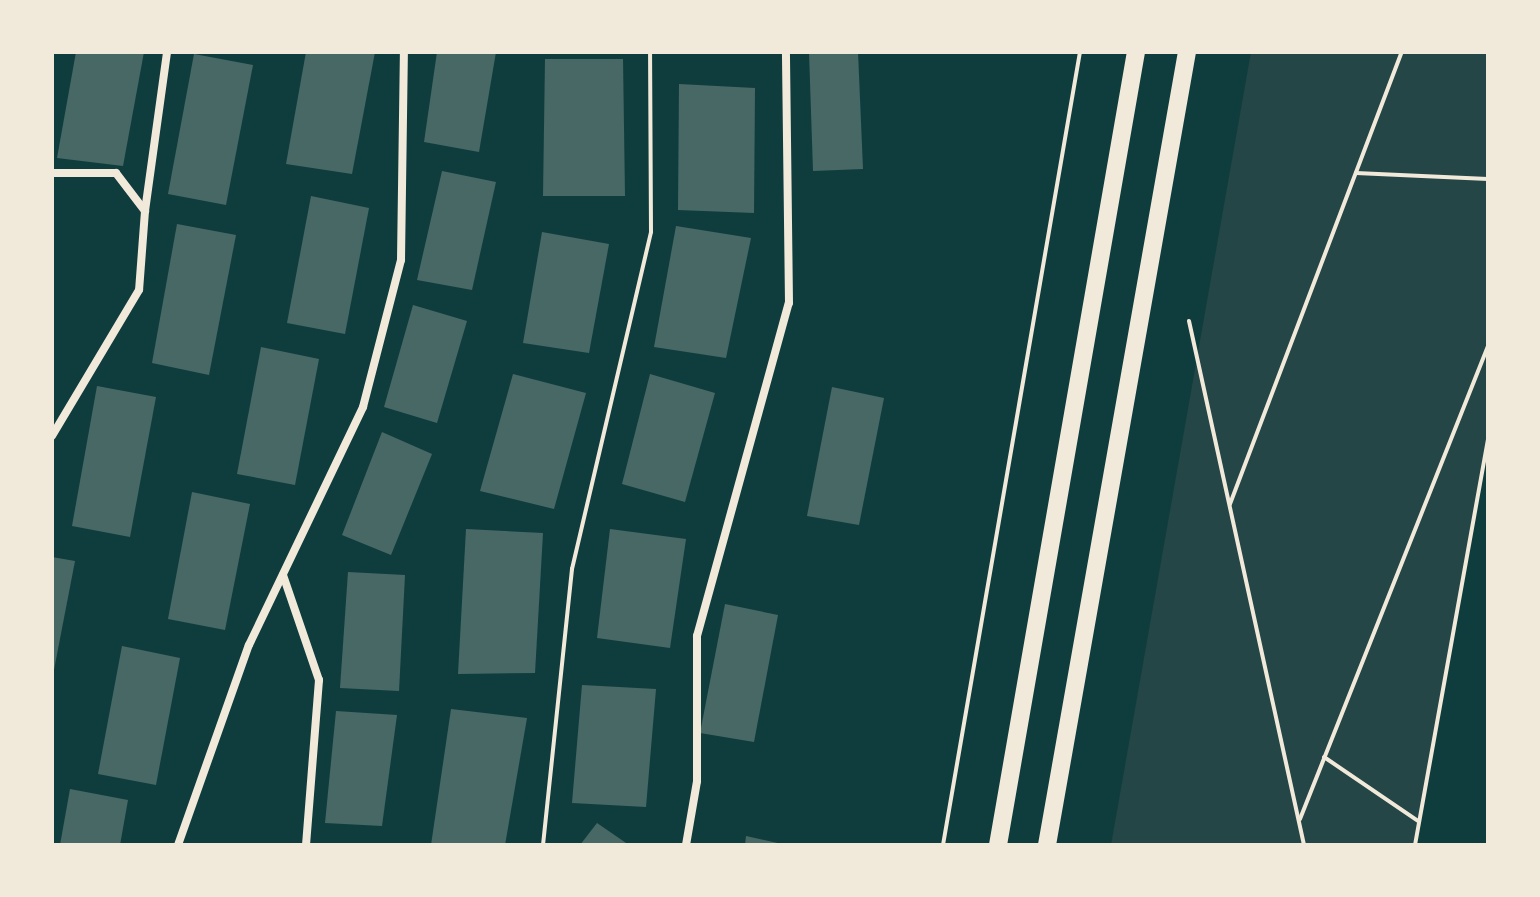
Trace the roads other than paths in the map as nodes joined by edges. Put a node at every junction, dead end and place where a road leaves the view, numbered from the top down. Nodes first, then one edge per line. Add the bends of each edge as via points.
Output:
1 (167, 52) edge
2 (404, 52) edge
3 (786, 52) edge
4 (1136, 52) edge
5 (1187, 52) edge
6 (52, 173) edge
7 (145, 211) junction
8 (52, 436) edge
9 (283, 575) junction
10 (178, 845) edge
11 (306, 845) edge
12 (686, 845) edge
13 (998, 845) edge
14 (1047, 845) edge

1 - 7 street
2 - 9 street via 401,260 363,407
3 - 12 street via 789,303 697,636 697,781
4 - 13 main road
5 - 14 main road
6 - 7 street via 116,173
7 - 8 street via 139,290
9 - 10 street via 249,645
9 - 11 street via 319,680

